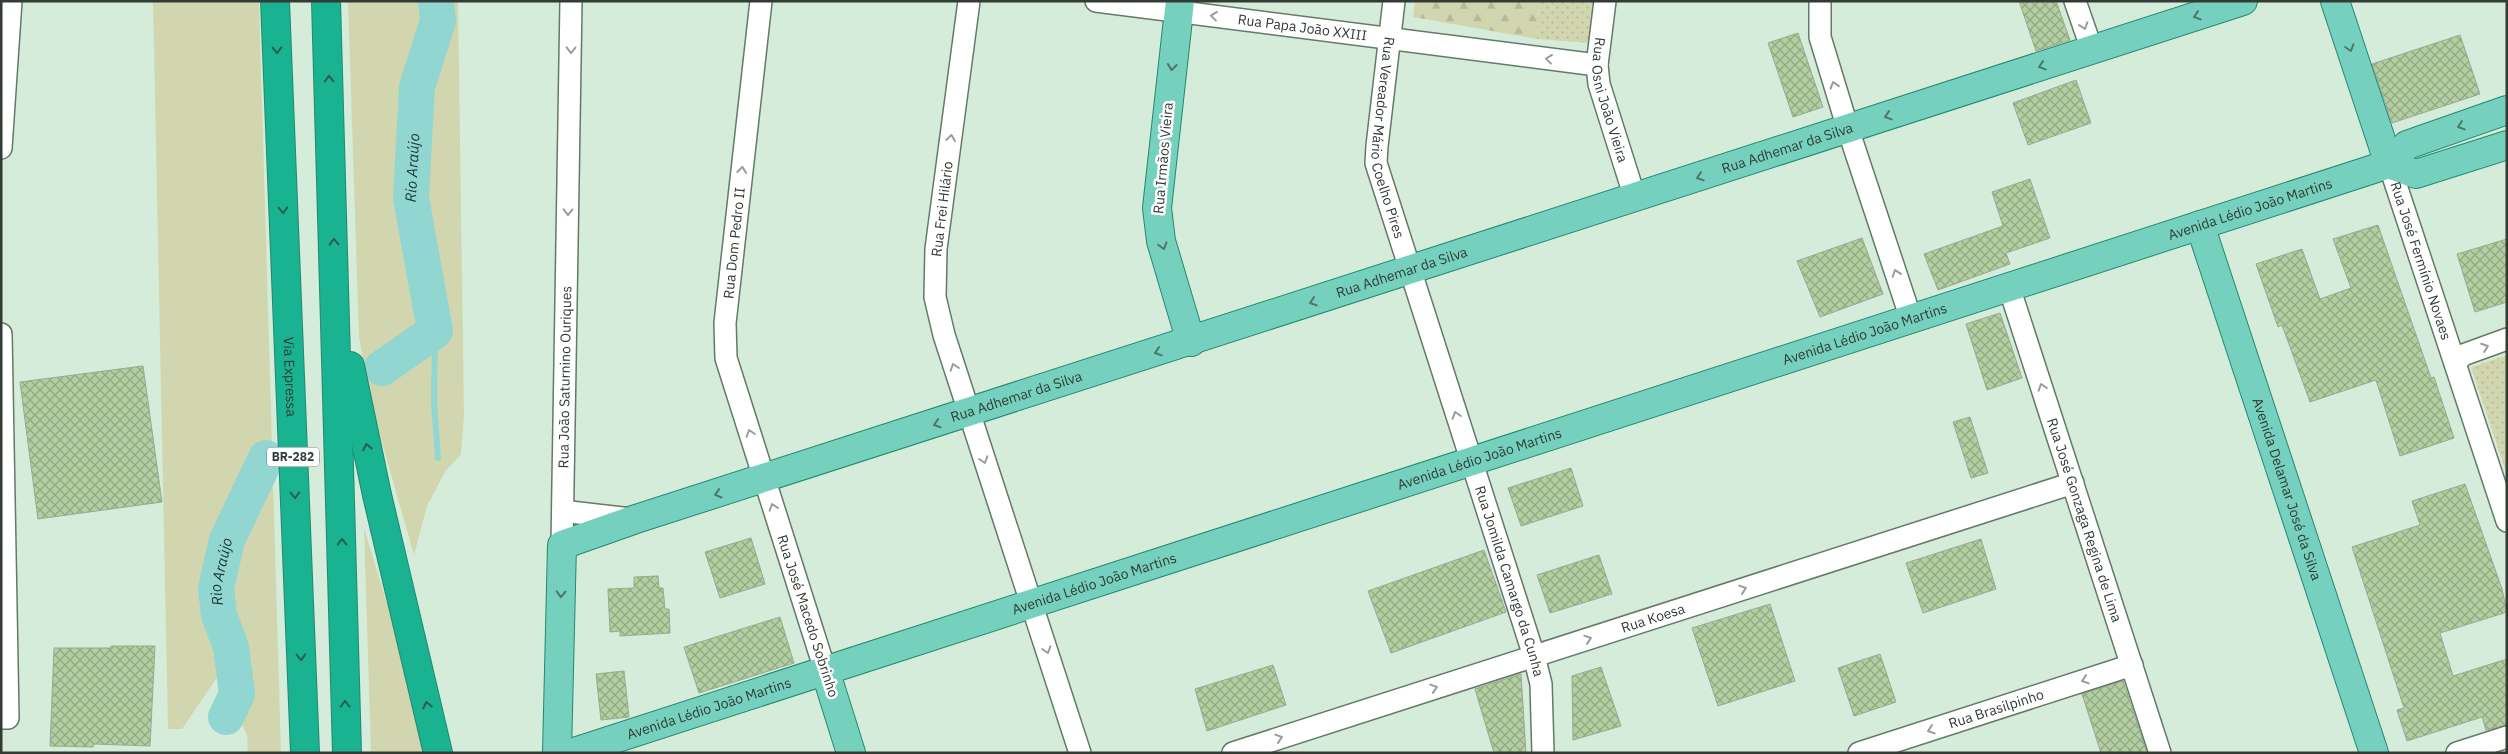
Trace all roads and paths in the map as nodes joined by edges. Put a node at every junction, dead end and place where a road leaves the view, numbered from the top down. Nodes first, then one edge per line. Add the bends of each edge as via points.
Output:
1 (11, 1) edge
2 (275, 1) edge
3 (326, 1) edge
4 (572, 1) edge
5 (761, 1) edge
6 (969, 1) edge
7 (1096, 1) edge
8 (1394, 1) edge
9 (1605, 1) edge
10 (1820, 1) edge
11 (2075, 1) edge
12 (2243, 1) edge
13 (2335, 1) edge
14 (1179, 6) edge
15 (5, 31) edge
16 (1390, 39) junction
17 (2092, 50) junction
18 (1597, 65) junction
19 (2507, 110) edge
20 (1848, 129) junction
21 (2507, 144) edge
22 (1, 148) edge
23 (2389, 164) junction
24 (1635, 198) junction
25 (2200, 225) junction
26 (1409, 271) junction
27 (2009, 287) junction
28 (336, 290) junction
29 (1911, 319) junction
30 (1, 334) edge
31 (2507, 339) edge
32 (1191, 342) junction
33 (2456, 357) junction
34 (2, 372) edge
35 (969, 414) junction
36 (1471, 461) junction
37 (764, 480) junction
38 (2073, 484) junction
39 (570, 512) dead end
40 (636, 519) junction
41 (2507, 521) edge
42 (3, 541) edge
43 (562, 545) junction
44 (1031, 604) junction
45 (1534, 656) junction
46 (2132, 665) junction
47 (825, 670) junction
48 (5, 718) edge
49 (2507, 737) edge
50 (305, 753) edge
51 (346, 753) edge
52 (438, 753) edge
53 (557, 753) edge
54 (570, 753) edge
55 (851, 753) edge
56 (1080, 753) edge
57 (1233, 753) edge
58 (1543, 753) edge
59 (1859, 753) edge
60 (2160, 753) edge
61 (2374, 753) edge
62 (2457, 753) edge

1 - 15 street
2 -> 50 highway, Via Expressa / BR-282
28 -> 3 highway, BR-282
4 -> 43 street, Rua João Saturnino Ouriques
37 -> 5 street, Rua Dom Pedro II via 726,358 724,337
35 -> 6 street, Rua Frei Hilário via 938,316 934,275
7 - 14 street, Rua Papa João XXIII
8 - 16 street, Rua Vereador Mário Coelho Pires
9 - 18 street, Rua Osni João Vieira
20 -> 10 street via 1820,37
11 -> 17 street
12 -> 17 main road, Rua Adhemar da Silva
13 -> 23 main road, Rua José Fermínio Novaes
16 -> 14 street, Rua Papa João XXIII
14 -> 32 main road, Rua Irmãos Vieira via 1157,208 1161,241
15 - 22 street
18 -> 16 street, Rua Papa João XXIII
16 - 26 street, Rua Vereador Mário Coelho Pires via 1376,163
17 -> 20 main road, Rua Adhemar da Silva
18 - 24 street, Rua Osni João Vieira via 1602,101
19 -> 23 main road, Avenida Lédio João Martins via 2407,145
20 -> 24 main road, Rua Adhemar da Silva
29 -> 20 street
21 - 23 main road via 2416,174
23 - 25 main road, Avenida Lédio João Martins
23 - 33 street, Rua José Fermínio Novaes
24 - 26 main road, Rua Adhemar da Silva
25 - 27 main road, Avenida Lédio João Martins
25 - 61 main road, Avenida Delamar José da Silva
26 -> 32 main road, Rua Adhemar da Silva
36 -> 26 street, Rua Jomilda Camargo da Cunha
27 - 29 main road, Avenida Lédio João Martins
38 -> 27 street, Rua José Gonzaga Regina de Lima
51 -> 28 highway, BR-282
52 -> 28 highway via 377,495
29 - 36 main road, Avenida Lédio João Martins
30 - 34 street
33 -> 31 street
32 -> 35 main road, Rua Adhemar da Silva
33 - 41 street, Rua José Fermínio Novaes
34 - 42 street
35 -> 37 main road, Rua Adhemar da Silva
35 -> 44 street, Rua Frei Hilário
36 - 44 main road, Avenida Lédio João Martins
36 - 45 street, Rua Jomilda Camargo da Cunha
37 -> 40 main road, Rua Adhemar da Silva
47 -> 37 street, Rua José Macedo Sobrinho
45 -> 38 street, Rua Koesa
38 - 46 street, Rua José Gonzaga Regina de Lima
39 - 40 street
40 - 43 main road, Rua Adhemar da Silva
42 - 48 street
43 -> 53 main road, Rua João Saturnino Ouriques
44 - 47 main road, Avenida Lédio João Martins
44 -> 56 street, Rua Frei Hilário
57 -> 45 street, Rua Koesa
45 - 58 street, Rua Jomilda Camargo da Cunha via 1541,684
46 -> 59 street, Rua Brasilpinho
46 - 60 street, Rua José Gonzaga Regina de Lima
47 - 54 main road, Avenida Lédio João Martins
47 - 55 main road, Rua José Macedo Sobrinho
49 - 62 street

